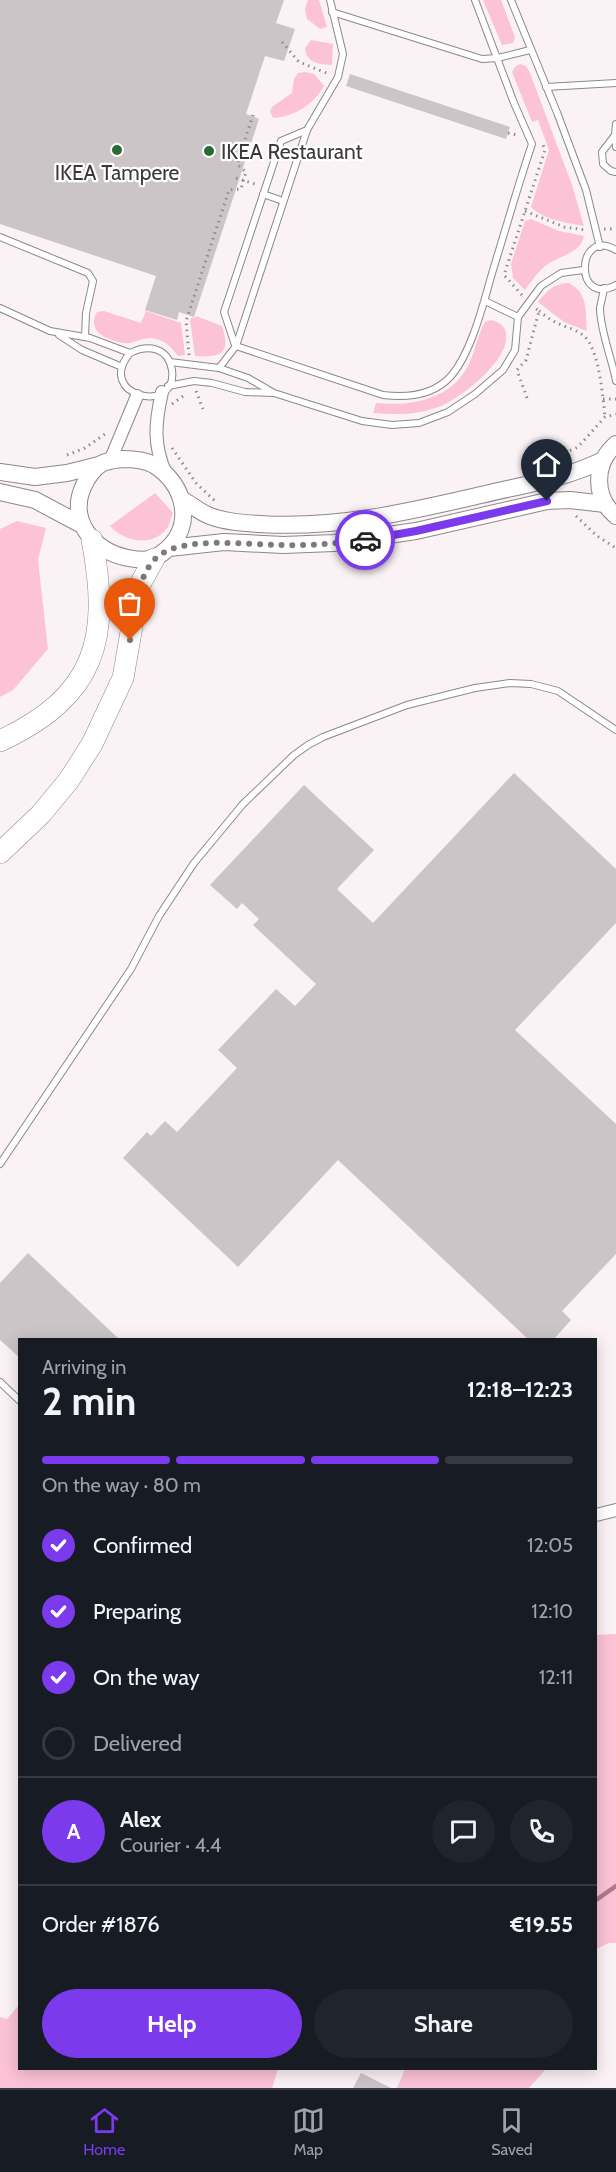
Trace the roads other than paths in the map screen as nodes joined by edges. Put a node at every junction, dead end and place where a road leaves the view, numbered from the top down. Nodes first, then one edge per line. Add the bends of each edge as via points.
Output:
1 (330, 0) edge
2 (475, 0) edge
3 (511, 0) edge
4 (332, 12) junction
5 (530, 50) junction
6 (498, 58) junction
7 (616, 83) edge
8 (546, 87) junction
9 (616, 124) edge
10 (307, 130) junction
11 (615, 135) edge
12 (616, 147) edge
13 (616, 172) edge
14 (263, 194) junction
15 (284, 201) junction
16 (0, 237) edge
17 (600, 247) junction
18 (616, 250) edge
19 (583, 270) junction
20 (616, 285) edge
21 (604, 288) junction
22 (485, 301) junction
23 (0, 308) edge
24 (518, 317) junction
25 (56, 333) junction
26 (85, 338) junction
27 (236, 346) junction
28 (130, 353) junction
29 (610, 353) junction
30 (616, 361) edge
31 (170, 362) junction
32 (122, 367) junction
33 (219, 368) junction
34 (616, 381) edge
35 (165, 389) junction
36 (274, 393) junction
37 (137, 396) junction
38 (616, 444) edge
39 (603, 460) junction
40 (104, 463) junction
41 (0, 472) edge
42 (168, 478) junction
43 (0, 492) edge
44 (183, 500) junction
45 (610, 510) edge
46 (86, 532) junction
47 (161, 554) junction
48 (616, 730) edge
49 (0, 741) edge
50 (0, 853) edge
51 (0, 1164) edge
52 (0, 1382) edge
53 (18, 1399) edge
54 (616, 1510) edge
55 (597, 1515) edge

1 - 4 lane
2 - 6 lane
3 - 5 lane
4 - 6 lane via 482,60
4 - 10 lane via 343,54 338,77
5 - 6 lane
5 - 8 lane
6 - 22 lane via 532,144
7 - 8 lane
8 - 17 lane via 585,190
9 - 11 lane
10 - 14 lane via 281,141
10 - 15 lane
11 - 12 lane
11 - 13 lane via 602,152 603,164
14 - 15 lane
14 - 27 lane via 224,312
15 - 27 lane
16 - 26 lane via 88,273 93,281
17 - 18 lane
17 - 19 lane via 588,253
19 - 21 lane via 591,285
19 - 24 lane via 561,273 541,286
20 - 21 lane
21 - 29 lane via 600,309
22 - 24 lane
22 - 27 lane via 460,363 450,377 432,389 411,395 383,395
23 - 25 lane
24 - 36 lane via 515,350 503,370 448,412 419,423 362,421
25 - 26 lane
25 - 32 lane via 82,350
26 - 28 lane
27 - 33 lane
28 - 31 lane via 152,347 163,352
28 - 32 lane
29 - 30 lane
29 - 34 lane
31 - 33 lane
31 - 35 lane via 172,374
32 - 37 lane via 122,379
33 - 36 lane
35 - 36 lane via 194,381 245,392
35 - 37 lane via 146,398
35 - 42 street via 155,429
37 - 40 street
38 - 39 main road
39 - 44 main road via 553,478 384,517 340,523 286,526 227,521 209,516
39 - 45 main road via 598,482
40 - 41 main road via 35,477
40 - 42 main road via 141,460
40 - 46 main road via 80,491 78,507
42 - 44 main road
43 - 46 main road via 35,500
44 - 47 main road via 185,515 180,530
45 - 47 main road via 570,500 547,501 416,531 334,543 224,542
46 - 47 main road via 105,551 122,557 138,560
46 - 49 highway via 99,577 101,600 92,656 69,692 52,708
47 - 50 highway via 140,586 123,678 92,744 69,780
48 - 51 lane via 558,692 510,683 407,705 308,745 243,804 194,863 159,916 131,969
52 - 53 lane
54 - 55 street

